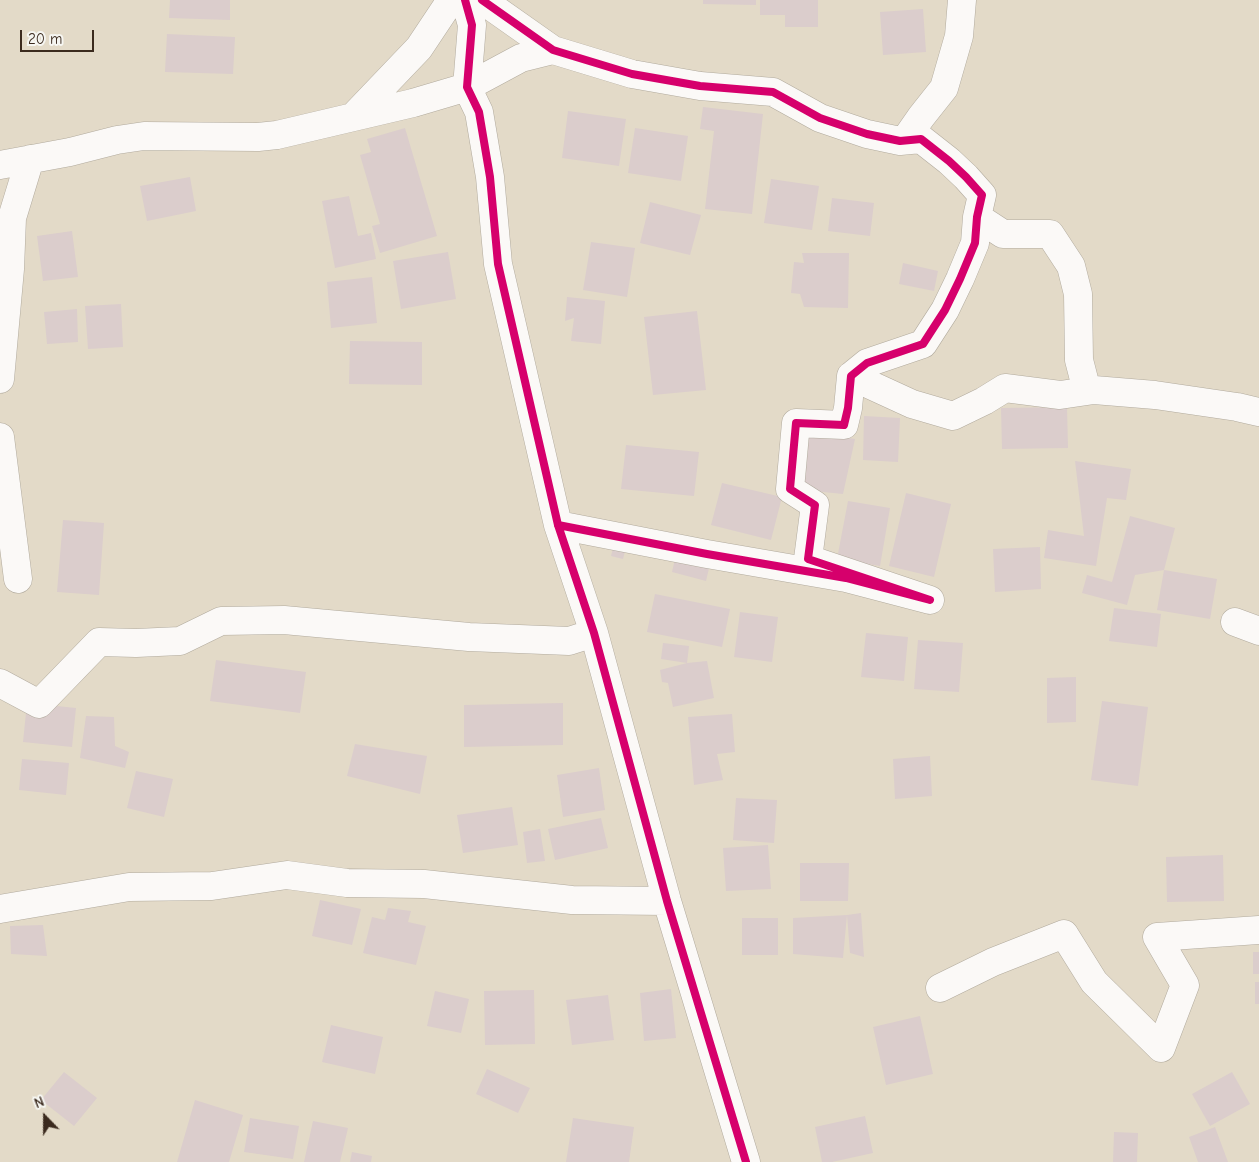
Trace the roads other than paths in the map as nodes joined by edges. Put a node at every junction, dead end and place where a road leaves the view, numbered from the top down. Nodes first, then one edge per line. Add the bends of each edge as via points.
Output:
1 (451, 0) edge
2 (465, 0) edge
3 (482, 0) edge
4 (962, 0) edge
5 (553, 50) junction
6 (467, 87) junction
7 (354, 116) junction
8 (905, 140) junction
9 (30, 159) junction
10 (0, 165) edge
11 (977, 217) junction
12 (2, 332) edge
13 (851, 376) junction
14 (0, 379) edge
15 (1086, 391) junction
16 (1259, 412) edge
17 (0, 437) edge
18 (558, 525) junction
19 (18, 579) dead end
20 (594, 633) junction
21 (0, 683) edge
22 (667, 901) junction
23 (0, 908) edge
24 (1259, 930) edge
25 (940, 988) dead end
26 (746, 1162) edge

1 - 7 street via 419,48
2 - 6 street via 472,26
3 - 5 street
4 - 8 street via 959,36 944,88
5 - 6 street via 521,58
5 - 8 street via 632,74 700,86 773,92 820,118 867,134
6 - 7 street via 413,104
6 - 18 street via 479,112 490,177 498,264
7 - 9 street via 267,136 144,136
8 - 11 street via 921,139 966,177 982,195
9 - 10 street
9 - 12 street via 12,218
11 - 13 street via 975,243 960,279 923,344 867,363
11 - 15 street via 1003,234 1050,234 1056,242 1071,266 1078,294 1079,360
12 - 14 street
13 - 15 street via 912,404 953,416 1005,388 1060,395
13 - 18 street via 844,425 796,423 790,489 815,505 808,559 930,600 846,578
15 - 16 street via 1155,395
17 - 19 street
18 - 20 street
20 - 21 street via 569,641 469,637 284,620 221,621 180,641 99,642 40,704
20 - 22 street
22 - 23 street via 572,900 424,884 346,883 287,875 212,886 129,887
22 - 26 street
24 - 25 street via 1157,937 1185,985 1161,1048 1094,982 1064,934 993,962

